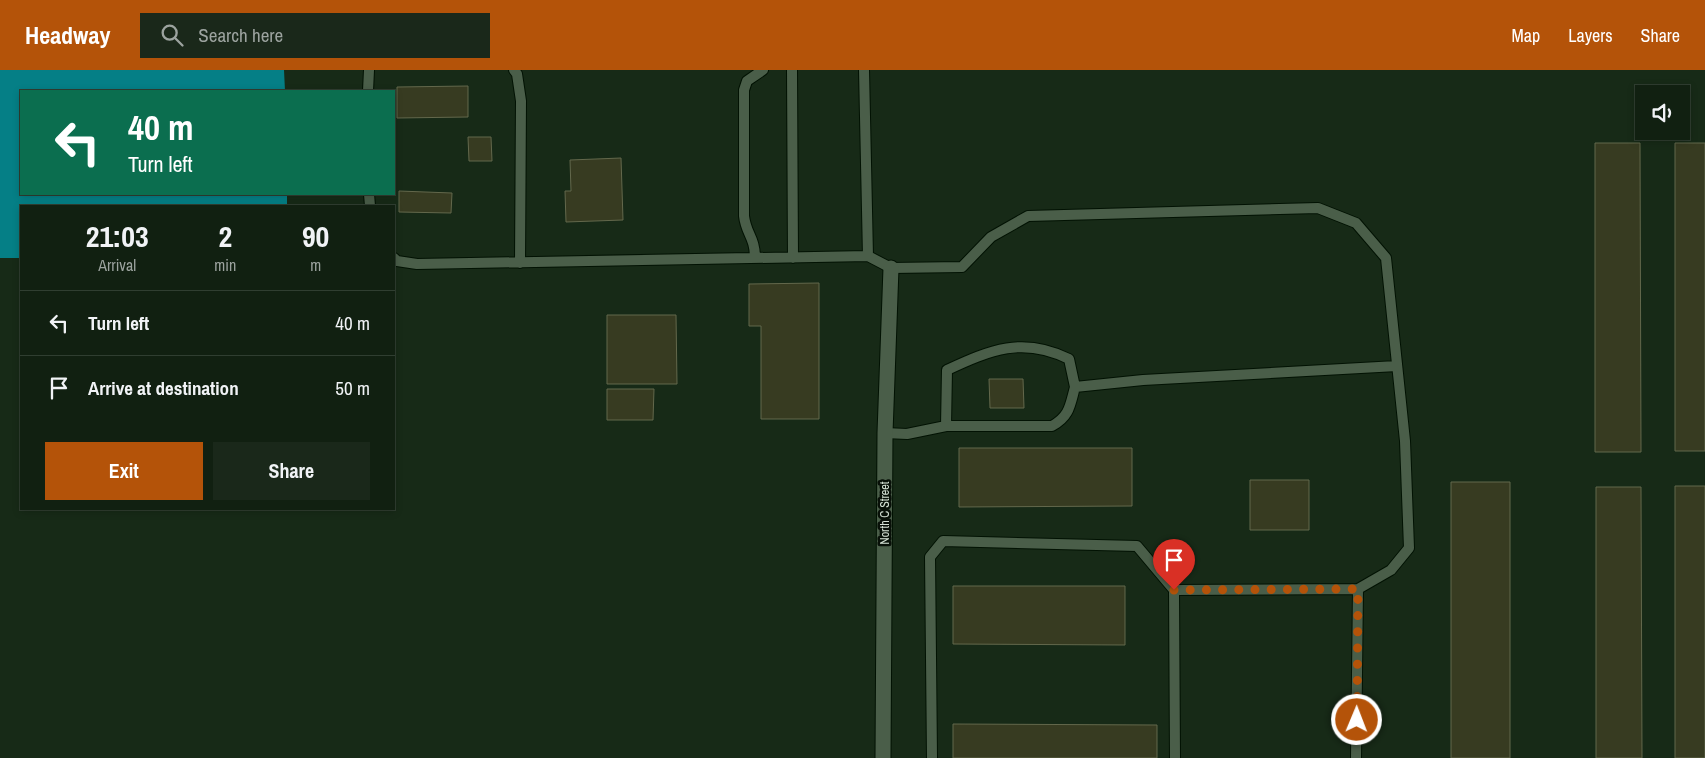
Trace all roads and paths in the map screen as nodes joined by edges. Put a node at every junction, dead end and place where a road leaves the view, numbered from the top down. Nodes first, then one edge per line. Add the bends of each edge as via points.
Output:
1 (369, 70) edge
2 (514, 70) edge
3 (763, 70) edge
4 (792, 70) edge
5 (864, 70) edge
6 (368, 90) edge
7 (868, 256) junction
8 (755, 258) junction
9 (793, 258) junction
10 (395, 259) edge
11 (520, 262) junction
12 (891, 268) junction
13 (1397, 366) junction
14 (1075, 387) junction
15 (946, 426) junction
16 (885, 434) junction
17 (1358, 589) junction
18 (1174, 590) junction
19 (883, 758) edge
20 (932, 758) edge
21 (1175, 758) edge
22 (1356, 758) edge

1 - 6 lane
2 - 11 lane via 518,74 521,100
3 - 8 lane via 746,80 744,90 744,216 747,231 755,245
4 - 9 lane
5 - 7 lane
7 - 9 lane
7 - 12 lane
8 - 9 lane
8 - 11 lane
10 - 11 lane via 417,264
12 - 13 lane via 962,267 991,237 1028,216 1318,208 1356,223 1386,258
12 - 16 street, North C Street
13 - 14 lane via 1143,380
13 - 17 lane via 1405,442 1409,548 1391,570
14 - 15 lane via 1068,411 1052,426
14 - 15 lane via 1069,359 1050,350 1014,347 981,354 947,370
15 - 16 lane via 907,434
16 - 19 street, North C Street
17 - 18 lane
17 - 22 lane
18 - 20 lane via 1136,546 943,541 930,557
18 - 21 lane

